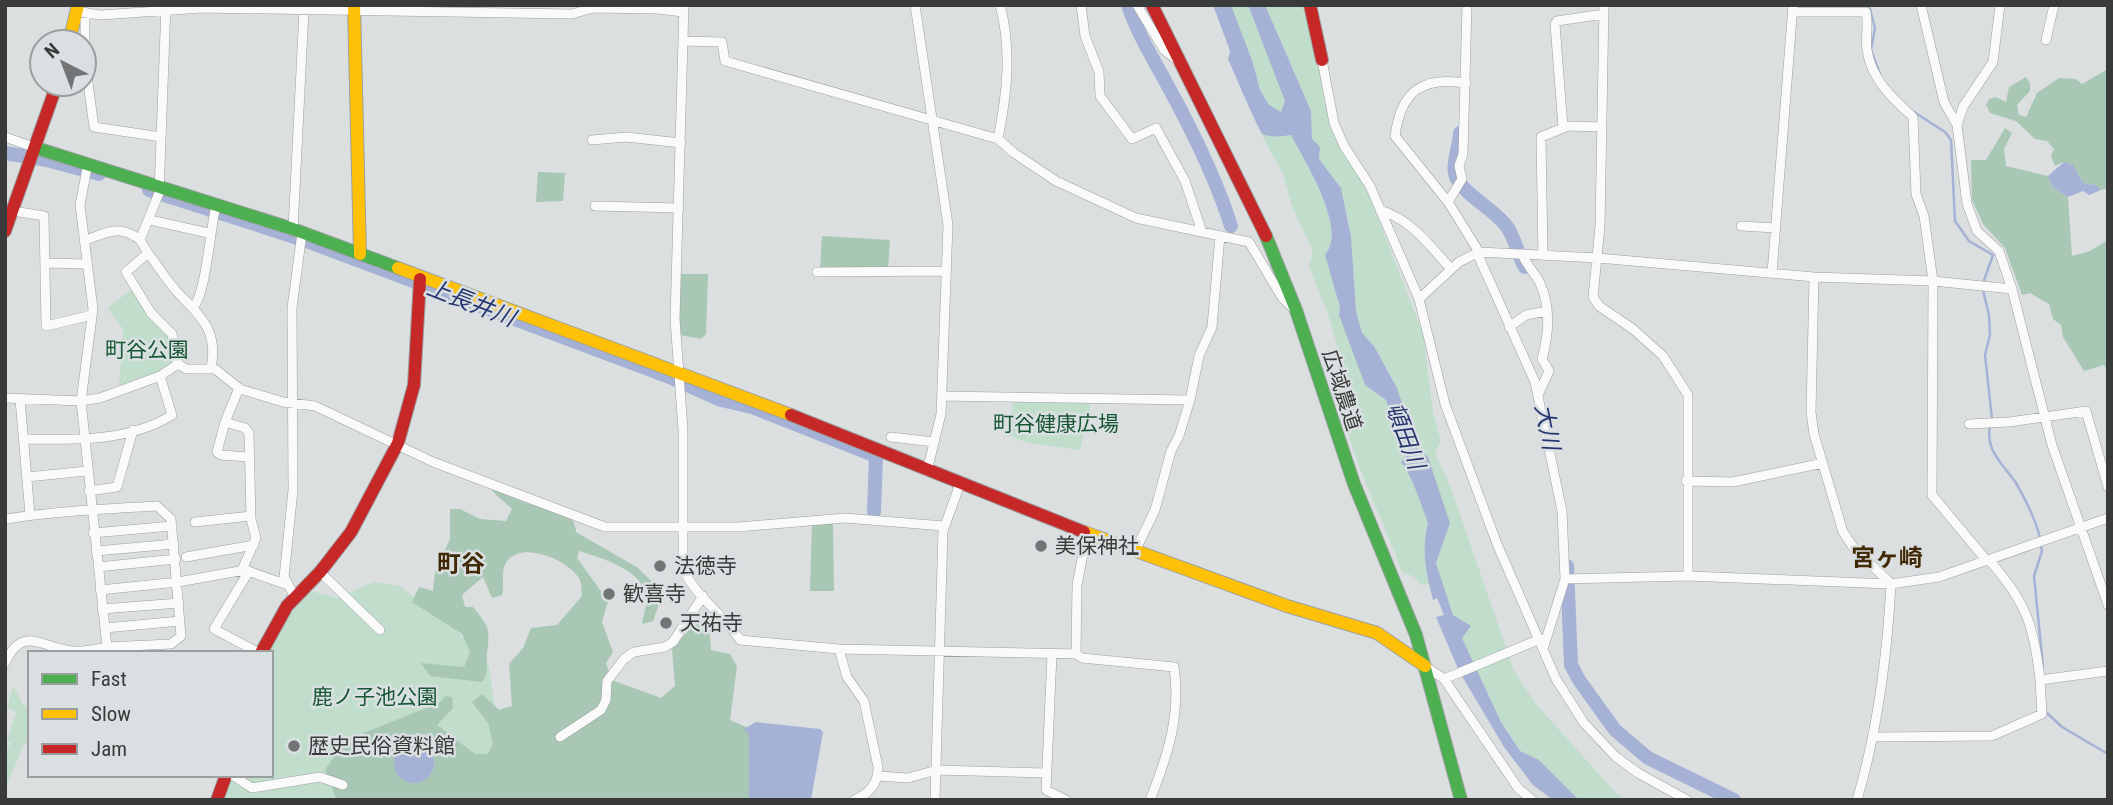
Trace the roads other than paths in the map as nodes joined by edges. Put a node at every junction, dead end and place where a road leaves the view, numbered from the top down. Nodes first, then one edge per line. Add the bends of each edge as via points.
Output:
1 (915, 5) edge
2 (1000, 5) edge
3 (1081, 5) edge
4 (1137, 5) edge
5 (1152, 5) edge
6 (1310, 5) edge
7 (1467, 5) edge
8 (1921, 5) edge
9 (2000, 5) edge
10 (2054, 5) edge
11 (354, 8) edge
12 (166, 9) edge
13 (683, 9) edge
14 (1793, 9) edge
15 (80, 10) edge
16 (304, 10) junction
17 (568, 10) edge
18 (1604, 10) edge
19 (74, 28) edge
20 (2046, 40) dead end
21 (683, 41) junction
22 (1322, 60) joint
23 (1178, 61) junction
24 (1466, 83) junction
25 (52, 98) edge
26 (934, 120) junction
27 (1957, 125) junction
28 (1602, 127) junction
29 (1563, 128) junction
30 (5, 137) edge
31 (161, 137) junction
32 (998, 139) junction
33 (592, 140) dead end
34 (681, 143) junction
35 (36, 148) junction
36 (88, 163) junction
37 (160, 187) junction
38 (1448, 202) junction
39 (216, 206) junction
40 (595, 206) dead end
41 (679, 208) junction
42 (1380, 209) junction
43 (13, 211) junction
44 (150, 220) junction
45 (1741, 226) dead end
46 (1776, 228) junction
47 (5, 231) edge
48 (298, 231) junction
49 (1202, 232) junction
50 (208, 233) junction
51 (1220, 236) junction
52 (140, 240) junction
53 (84, 241) junction
54 (148, 253) junction
55 (1478, 253) junction
56 (360, 254) junction
57 (1522, 254) junction
58 (1543, 256) junction
59 (1598, 258) junction
60 (46, 263) junction
61 (87, 264) junction
62 (1451, 269) junction
63 (946, 271) junction
64 (817, 272) dead end
65 (1772, 273) junction
66 (1814, 277) junction
67 (420, 279) junction
68 (1933, 281) junction
69 (2012, 289) junction
70 (1419, 299) junction
71 (194, 306) junction
72 (1296, 310) junction
73 (1547, 311) junction
74 (92, 315) junction
75 (1508, 327) junction
76 (178, 364) junction
77 (211, 368) junction
78 (679, 374) junction
79 (160, 376) junction
80 (239, 388) junction
81 (1538, 395) junction
82 (942, 396) junction
83 (5, 398) edge
84 (20, 399) junction
85 (1190, 400) junction
86 (81, 401) junction
87 (293, 404) junction
88 (2045, 417) junction
89 (225, 422) junction
90 (1969, 424) dead end
91 (133, 430) junction
92 (891, 437) dead end
93 (23, 439) junction
94 (85, 440) junction
95 (934, 442) junction
96 (397, 443) junction
97 (248, 457) junction
98 (1823, 463) junction
99 (88, 471) junction
100 (928, 471) junction
101 (27, 477) junction
102 (1686, 481) junction
103 (960, 484) junction
104 (2108, 487) edge
105 (89, 491) junction
106 (91, 510) junction
107 (30, 515) junction
108 (251, 516) junction
109 (2108, 518) edge
110 (6, 519) edge
111 (195, 522) dead end
112 (172, 526) junction
113 (684, 526) junction
114 (944, 526) junction
115 (2080, 527) junction
116 (93, 533) junction
117 (1087, 533) junction
118 (174, 544) junction
119 (254, 545) junction
120 (96, 551) junction
121 (1135, 551) junction
122 (181, 558) junction
123 (1988, 561) junction
124 (97, 567) junction
125 (245, 570) junction
126 (320, 572) junction
127 (1688, 576) junction
128 (1564, 579) junction
129 (178, 582) junction
130 (285, 584) junction
131 (1891, 584) junction
132 (100, 590) junction
133 (703, 596) junction
134 (295, 597) junction
135 (179, 603) junction
136 (2108, 605) edge
137 (102, 609) junction
138 (180, 621) junction
139 (104, 628) junction
140 (380, 630) dead end
141 (1542, 642) junction
142 (107, 647) junction
143 (839, 649) junction
144 (940, 650) junction
145 (72, 651) edge
146 (81, 651) edge
147 (256, 651) edge
148 (261, 651) edge
149 (1052, 654) junction
150 (1076, 654) junction
151 (5, 663) edge
152 (1425, 666) junction
153 (2108, 671) edge
154 (1444, 679) junction
155 (2040, 680) junction
156 (560, 737) dead end
157 (1875, 737) junction
158 (937, 771) junction
159 (1047, 773) junction
160 (878, 776) junction
161 (225, 777) edge
162 (235, 777) edge
163 (343, 785) dead end
164 (1046, 795) edge
165 (217, 800) edge
166 (855, 800) edge
167 (935, 800) edge
168 (1066, 800) edge
169 (1150, 800) edge
170 (1461, 800) edge
171 (1532, 800) edge
172 (1687, 800) edge
173 (1857, 800) edge

1 - 26 street
2 - 32 street via 1008,56
3 - 49 street via 1085,37 1099,72 1100,96 1132,139 1156,128 1181,171
4 - 23 street via 1164,50
5 - 23 street, 広域農道
6 - 22 street
7 - 24 street
8 - 27 street via 1944,102
9 - 27 street via 1993,62 1963,107
10 - 20 street
11 - 16 street
11 - 17 street
11 - 56 street
12 - 15 street
12 - 16 street
12 - 31 street
13 - 17 street
13 - 21 street
14 - 46 street
14 - 68 street via 1866,12 1867,51 1884,91 1913,117 1916,194 1924,216
15 - 19 street
15 - 31 street via 94,127
16 - 48 street
18 - 28 street
18 - 29 street via 1555,24
21 - 26 street via 722,42 725,61
21 - 34 street
22 - 42 street via 1334,123
23 - 72 street, 広域農道
24 - 38 street via 1459,166 1462,179
24 - 38 street via 1441,79 1423,84 1405,102 1397,121 1395,136 1401,147
25 - 35 street
26 - 32 street
26 - 63 street via 948,225
27 - 69 street via 1966,204 1977,231 1999,251
28 - 29 street
28 - 59 street
29 - 58 street via 1541,137
30 - 35 street
31 - 37 street
32 - 49 street via 1056,181 1136,218
33 - 34 street via 626,137
34 - 41 street
35 - 36 street
35 - 43 street
36 - 37 street
36 - 53 street via 80,205
37 - 39 street
37 - 44 street
38 - 55 street
39 - 48 street
39 - 50 street
40 - 41 street
41 - 78 street via 675,319
42 - 62 street via 1395,214 1424,236
42 - 70 street
43 - 47 street
43 - 60 street via 44,216
44 - 50 street
44 - 52 street
45 - 46 street
46 - 65 street
48 - 56 street
48 - 87 street via 292,308
49 - 51 street
50 - 71 street via 203,290
51 - 72 street via 1249,242 1283,299
51 - 85 street via 1212,327 1199,356
52 - 53 street via 121,229
52 - 54 street
53 - 61 street
54 - 71 street via 180,296
54 - 76 street via 126,272 152,313 172,334
55 - 57 street
55 - 62 street
55 - 75 street
56 - 67 street
57 - 58 street
57 - 73 street via 1540,282
58 - 59 street
59 - 65 street
59 - 102 street via 1594,297 1598,306 1663,356 1688,395
60 - 61 street
60 - 74 street via 46,326
61 - 74 street
62 - 70 street
63 - 64 street
63 - 82 street
65 - 66 street
66 - 68 street
66 - 98 street via 1811,412
67 - 78 street
67 - 96 street via 414,385
68 - 69 street
68 - 123 street via 1932,495
69 - 88 street
70 - 141 street via 1445,404 1497,544
71 - 77 street via 215,350
72 - 152 street, 広域農道 via 1353,484
73 - 75 street via 1526,315
73 - 81 street via 1549,332 1542,359 1549,371
74 - 86 street
75 - 81 street
76 - 77 street via 186,369
76 - 79 street
77 - 80 street
78 - 100 street
78 - 113 street
79 - 86 street
79 - 91 street via 172,415
80 - 87 street
80 - 89 street
81 - 128 street via 1562,511
82 - 85 street
82 - 95 street
83 - 84 street
84 - 86 street
84 - 93 street
85 - 121 street via 1155,510
86 - 94 street
87 - 96 street via 315,406
87 - 130 street via 293,490
88 - 90 street
88 - 104 street via 2086,411
88 - 115 street
89 - 97 street via 249,433
89 - 97 street via 217,452
91 - 94 street
91 - 105 street via 117,487
92 - 95 street
93 - 94 street
93 - 101 street
94 - 99 street
95 - 100 street
96 - 113 street via 433,462 605,527
96 - 126 street via 351,532
97 - 108 street
98 - 102 street via 1733,482
98 - 131 street via 1843,532
99 - 101 street
99 - 105 street
100 - 103 street
101 - 107 street
102 - 127 street
103 - 114 street
103 - 117 street
105 - 106 street
106 - 107 street
106 - 112 street via 157,506 172,519
106 - 116 street
107 - 110 street
108 - 111 street
108 - 119 street via 256,530
109 - 115 street
112 - 116 street
112 - 118 street
113 - 114 street via 738,527 845,518
113 - 133 street via 683,568
114 - 144 street
115 - 123 street
115 - 136 street
116 - 120 street
117 - 121 street
117 - 150 street via 1077,585
118 - 120 street
118 - 122 street
119 - 122 street
119 - 125 street
120 - 124 street
121 - 152 street via 1377,634
122 - 124 street
122 - 129 street
123 - 131 street via 1939,577
123 - 155 street via 2017,592 2035,637
124 - 132 street
125 - 129 street
125 - 130 street
125 - 147 street via 214,629
126 - 134 street
126 - 140 street
127 - 128 street
127 - 131 street
128 - 141 street
129 - 132 street
129 - 135 street
130 - 134 street
131 - 157 street
132 - 137 street
133 - 143 street via 740,640
133 - 156 street via 673,642 624,659 607,681 606,701 600,710
134 - 148 street
135 - 137 street
135 - 138 street
137 - 139 street
138 - 139 street
138 - 142 street via 181,636 171,643
139 - 142 street
141 - 154 street
141 - 172 street via 1556,679 1597,738 1637,773
142 - 146 street
143 - 144 street
143 - 160 street via 848,677 864,701
144 - 149 street
144 - 158 street
145 - 151 street via 24,641 13,648
149 - 150 street
149 - 159 street
150 - 169 street via 1174,667 1178,694 1173,738
152 - 154 street
152 - 170 street, 広域農道
153 - 155 street
154 - 171 street via 1518,788
155 - 157 street via 2042,714 1992,736
157 - 173 street
158 - 159 street
158 - 160 street via 908,778
158 - 167 street
159 - 164 street
160 - 166 street via 870,792
161 - 165 street
162 - 163 street via 252,788 320,777
164 - 168 street

